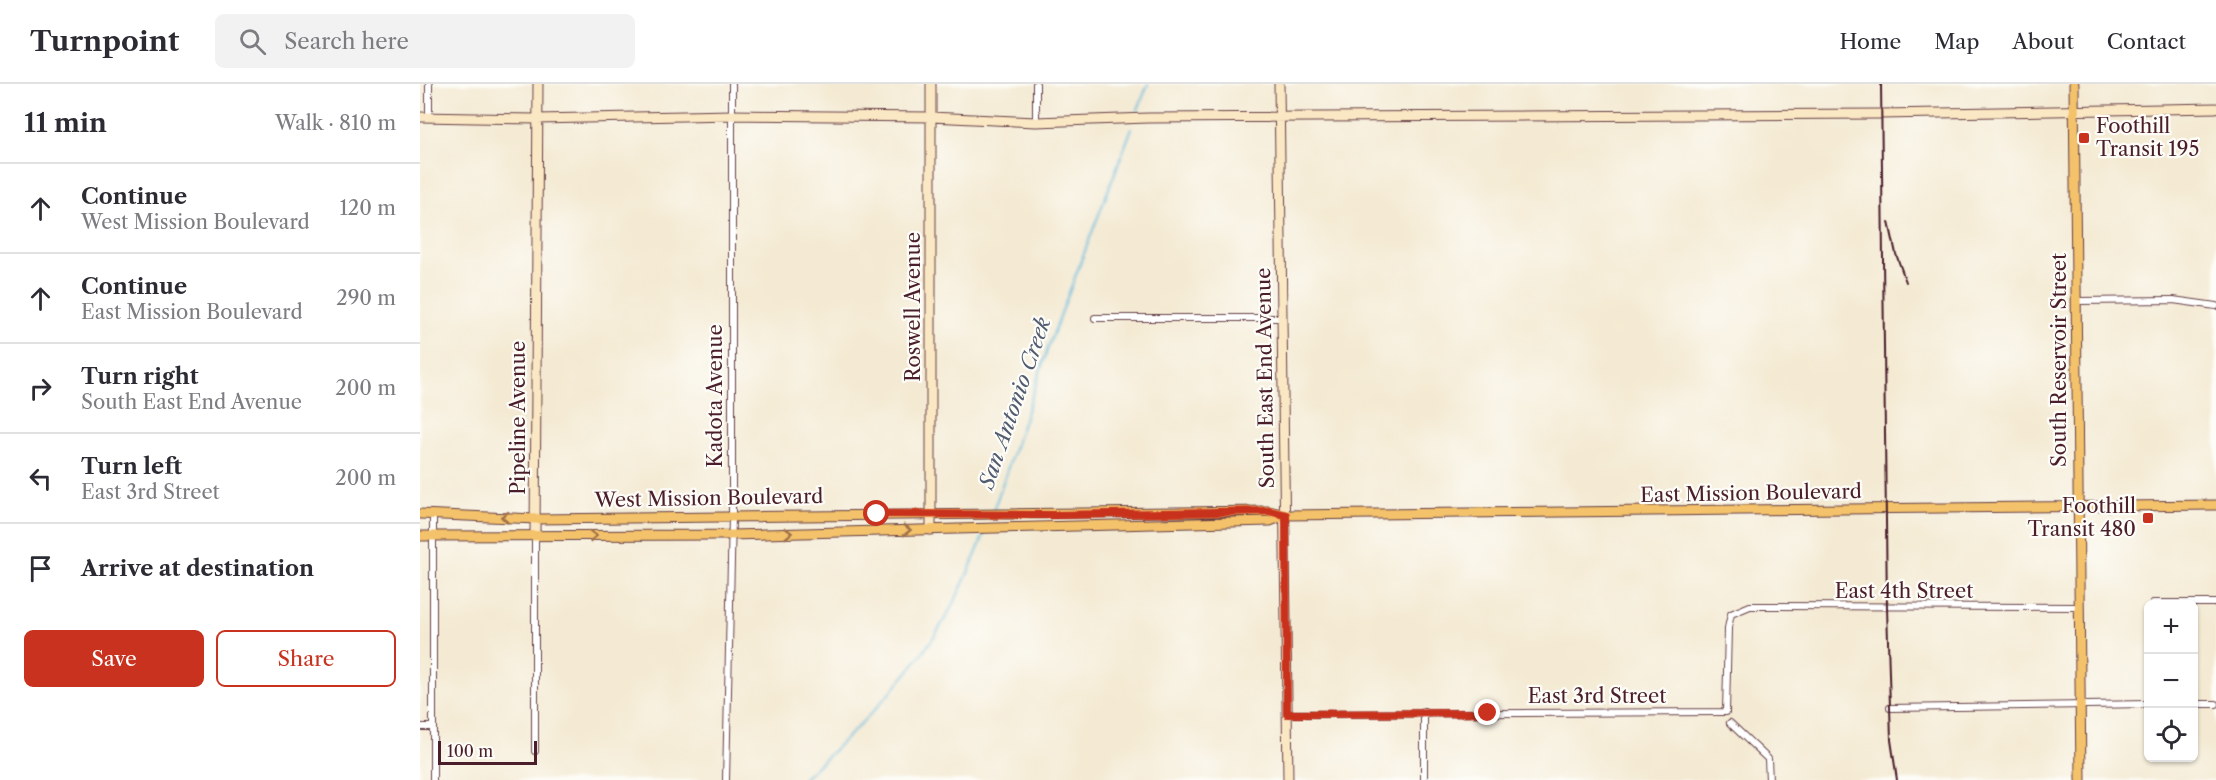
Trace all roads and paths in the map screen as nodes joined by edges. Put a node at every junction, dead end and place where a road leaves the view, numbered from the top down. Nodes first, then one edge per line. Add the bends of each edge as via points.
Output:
1 (429, 84) edge
2 (538, 84) edge
3 (732, 84) edge
4 (932, 84) edge
5 (1036, 84) edge
6 (1279, 84) edge
7 (2074, 84) edge
8 (2216, 108) edge
9 (2075, 109) junction
10 (732, 115) junction
11 (425, 117) edge
12 (931, 117) junction
13 (1280, 118) junction
14 (537, 119) junction
15 (1036, 122) junction
16 (2077, 301) junction
17 (2216, 306) edge
18 (1095, 318) dead end
19 (1281, 318) junction
20 (2216, 505) edge
21 (2078, 507) junction
22 (931, 513) junction
23 (999, 513) joint
24 (420, 514) edge
25 (433, 514) junction
26 (1286, 515) junction
27 (732, 516) junction
28 (536, 519) junction
29 (931, 530) junction
30 (730, 535) junction
31 (420, 536) edge
32 (432, 537) junction
33 (535, 537) junction
34 (2198, 603) edge
35 (2216, 603) edge
36 (2079, 607) junction
37 (2144, 704) edge
38 (2198, 704) edge
39 (2216, 704) edge
40 (2082, 705) junction
41 (1890, 708) dead end
42 (1424, 712) junction
43 (1726, 712) joint
44 (1287, 714) junction
45 (1730, 723) dead end
46 (420, 727) edge
47 (432, 727) junction
48 (536, 751) dead end
49 (433, 780) edge
50 (726, 780) edge
51 (1288, 780) edge
52 (1424, 780) edge
53 (1769, 780) edge
54 (2081, 780) edge

1 - 11 street
2 - 14 street, Pipeline Avenue
3 - 10 street, Kadota Avenue
4 - 12 street, Roswell Avenue
5 - 15 street
6 - 13 street, South East End Avenue
7 - 9 main road, South Reservoir Street
8 - 9 street
9 - 13 street
9 - 16 main road, South Reservoir Street
10 - 12 street
10 - 14 street
10 - 27 street, Kadota Avenue
11 - 14 street
12 - 15 street
12 - 22 street, Roswell Avenue
13 - 15 street
13 - 19 street, South East End Avenue
14 - 28 street, Pipeline Avenue
16 - 17 street via 2173,300
16 - 21 main road, South Reservoir Street
18 - 19 street
19 - 26 street, South East End Avenue
20 - 21 main road, East Mission Boulevard
21 - 26 main road, East Mission Boulevard
21 - 36 main road, South Reservoir Street
22 - 23 main road, West Mission Boulevard
22 - 27 main road, West Mission Boulevard
22 - 29 street, Roswell Avenue
23 - 26 main road, East Mission Boulevard via 1269,511
24 - 25 main road, West Mission Boulevard
28 -> 25 main road, West Mission Boulevard
25 - 32 street
26 - 29 main road, East Mission Boulevard via 1270,521
26 - 44 street, South East End Avenue
27 - 28 main road, West Mission Boulevard
27 - 30 street, Kadota Avenue
28 - 33 street, Pipeline Avenue
30 -> 29 main road, East Mission Boulevard
33 -> 30 main road, East Mission Boulevard
30 - 50 street, Kadota Avenue
31 - 32 main road, East Mission Boulevard
32 - 33 main road, East Mission Boulevard
32 - 47 street
33 - 48 street, Pipeline Avenue
34 - 35 street
36 - 40 main road, South Reservoir Street
36 - 43 street, East 4th Street via 1750,606 1731,614
37 - 40 street
38 - 39 street
40 - 41 street
40 - 54 main road, South Reservoir Street
42 - 43 street, East 3rd Street
42 - 44 street, East 3rd Street
42 - 52 street
44 - 51 street, South East End Avenue
45 - 53 street via 1768,759
46 - 47 street
47 - 49 street

